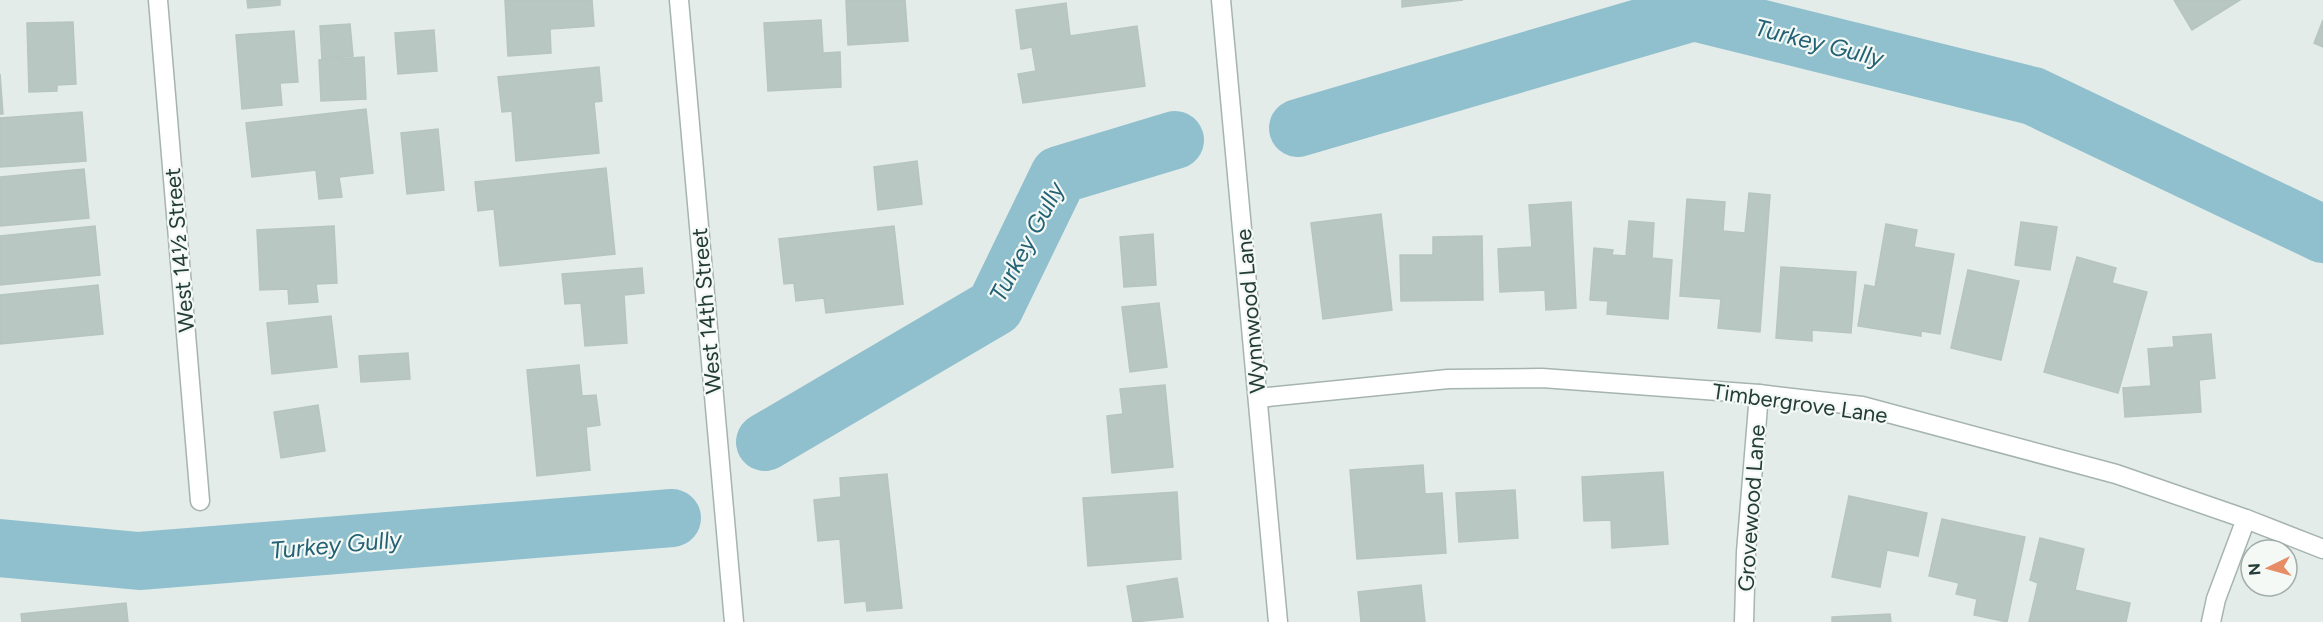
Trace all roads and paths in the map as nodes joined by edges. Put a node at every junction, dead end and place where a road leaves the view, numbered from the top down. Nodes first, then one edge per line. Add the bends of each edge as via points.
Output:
1 (158, 0) edge
2 (679, 0) edge
3 (1221, 0) edge
4 (1758, 394) junction
5 (1258, 398) junction
6 (200, 501) dead end
7 (2246, 519) junction
8 (2323, 549) edge
9 (734, 622) edge
10 (1278, 622) edge
11 (1744, 622) edge
12 (2211, 622) edge

1 - 6 street, West 14½ Street
2 - 9 street, West 14th Street
3 - 5 street, Wynnwood Lane
4 - 5 street, Timbergrove Lane via 1542,378 1448,379
4 - 7 street, Timbergrove Lane via 1862,406 2116,474
4 - 11 street, Grovewood Lane
5 - 10 street, Wynnwood Lane
7 - 8 street, Timbergrove Lane
7 - 12 street

